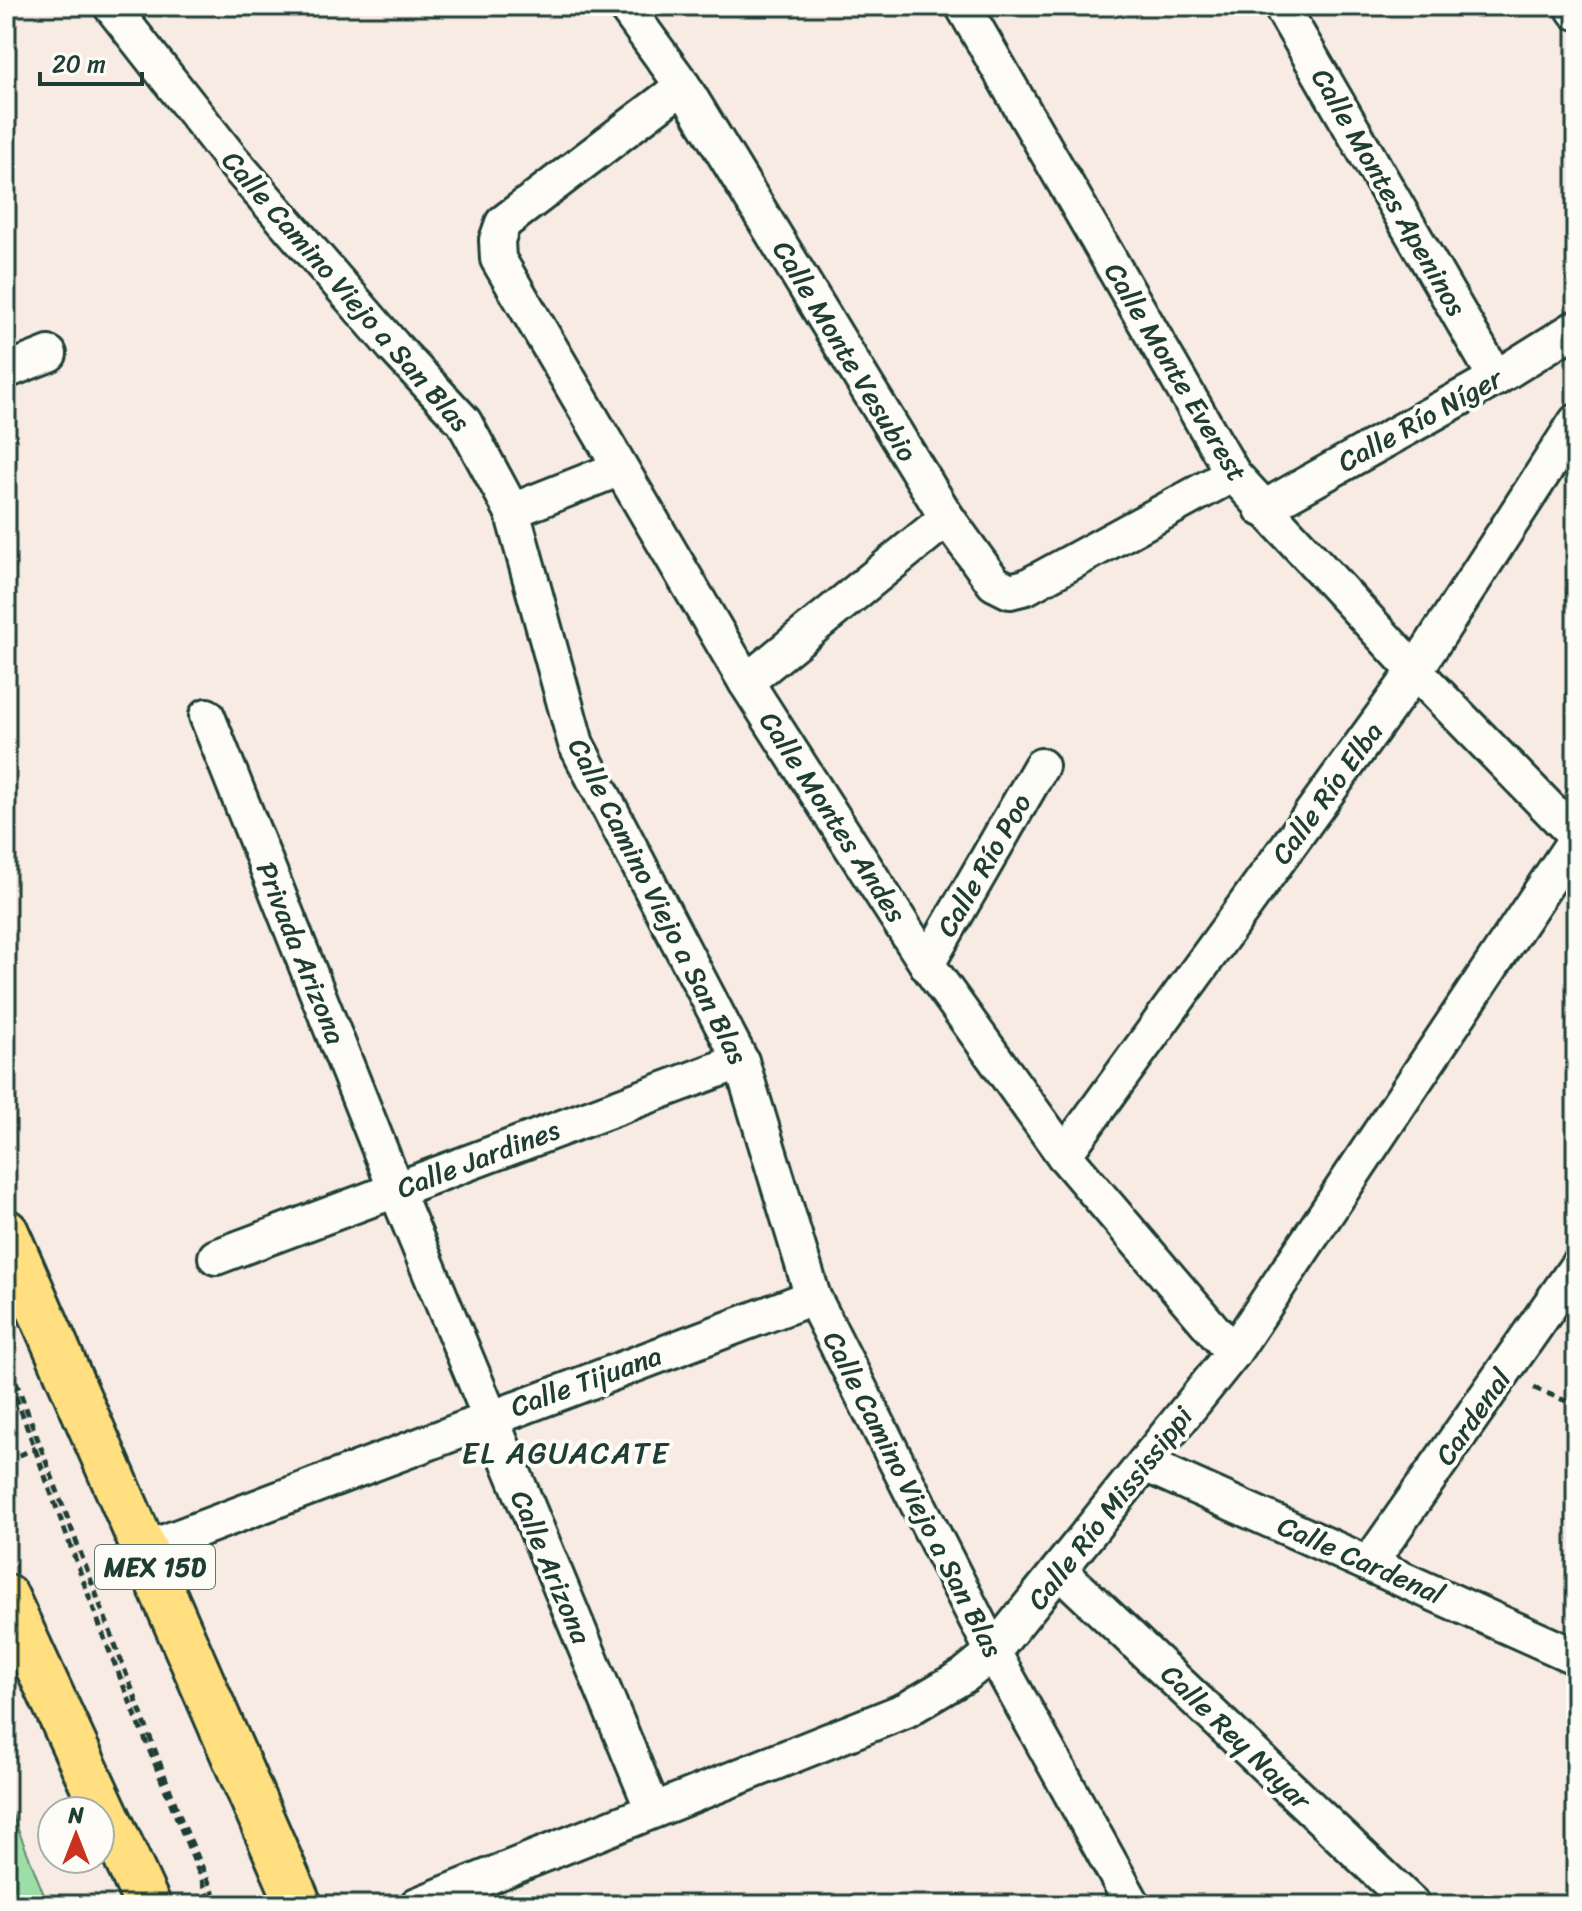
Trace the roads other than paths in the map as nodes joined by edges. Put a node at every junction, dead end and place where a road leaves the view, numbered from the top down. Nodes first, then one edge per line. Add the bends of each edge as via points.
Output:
1 (111, 6) edge
2 (625, 6) edge
3 (963, 6) edge
4 (1281, 6) edge
5 (1572, 6) edge
6 (1576, 12) edge
7 (683, 86) junction
8 (1576, 328) edge
9 (49, 354) dead end
10 (6, 371) edge
11 (1496, 378) junction
12 (1576, 422) edge
13 (618, 469) junction
14 (1233, 474) junction
15 (1262, 509) junction
16 (512, 511) junction
17 (947, 518) junction
18 (1415, 671) junction
19 (746, 682) junction
20 (207, 716) dead end
21 (1041, 766) dead end
22 (1576, 837) edge
23 (927, 964) junction
24 (741, 1061) junction
25 (1064, 1155) junction
26 (396, 1190) junction
27 (6, 1232) edge
28 (216, 1257) dead end
29 (1576, 1268) edge
30 (813, 1297) junction
31 (1233, 1353) junction
32 (489, 1417) junction
33 (1145, 1464) junction
34 (147, 1549) junction
35 (1369, 1564) junction
36 (1059, 1570) junction
37 (6, 1597) edge
38 (993, 1652) junction
39 (1576, 1657) edge
40 (653, 1810) junction
41 (148, 1905) edge
42 (299, 1905) edge
43 (417, 1905) edge
44 (1133, 1905) edge
45 (1413, 1905) edge

1 - 16 street, Calle Camino Viejo a San Blas via 242,171 464,422
2 - 7 street, Calle Monte Vesubio
3 - 14 street, Calle Monte Everest
4 - 11 street, Calle Montes Apeninos
5 - 6 street
7 - 13 street, Calle Montes Andes via 503,223 497,240 498,259
7 - 17 street, Calle Monte Vesubio
8 - 11 street, Calle Río Níger
9 - 10 street
11 - 15 street, Calle Río Níger
12 - 18 street, Calle Río Elba
13 - 16 street
13 - 19 street, Calle Montes Andes
14 - 15 street, Calle Monte Everest
14 - 17 street, Calle Monte Vesubio via 1010,591 994,583
15 - 18 street, Calle Monte Everest
16 - 24 street, Calle Camino Viejo a San Blas via 576,744
17 - 19 street
18 - 22 street, Calle Monte Everest
18 - 25 street, Calle Río Elba
19 - 23 street, Calle Montes Andes
20 - 26 street, Privada Arizona
21 - 23 street, Calle Río Poo
22 - 31 street, Calle Río Mississippi
23 - 25 street, Calle Montes Andes
24 - 26 street, Calle Jardines
24 - 30 street, Calle Camino Viejo a San Blas
25 - 31 street, Calle Montes Andes
26 - 28 street, Calle Jardines
26 - 32 street, Calle Arizona
27 - 34 highway, MEX 15D
29 - 35 street, Cardenal
30 - 32 street, Calle Tijuana
30 - 38 street, Calle Camino Viejo a San Blas
31 - 33 street, Calle Río Mississippi
32 - 34 street, Calle Tijuana
32 - 40 street, Calle Arizona
33 - 35 street, Calle Cardenal
33 - 36 street, Calle Río Mississippi
34 - 42 highway, MEX 15D
35 - 39 street, Calle Cardenal
36 - 38 street, Calle Río Mississippi
36 - 45 street, Calle Rey Nayar
37 - 41 highway
38 - 40 street, Calle Río Mississippi via 906,1710
38 - 44 street, Calle Camino Viejo a San Blas
40 - 43 street, Calle Río Mississippi

